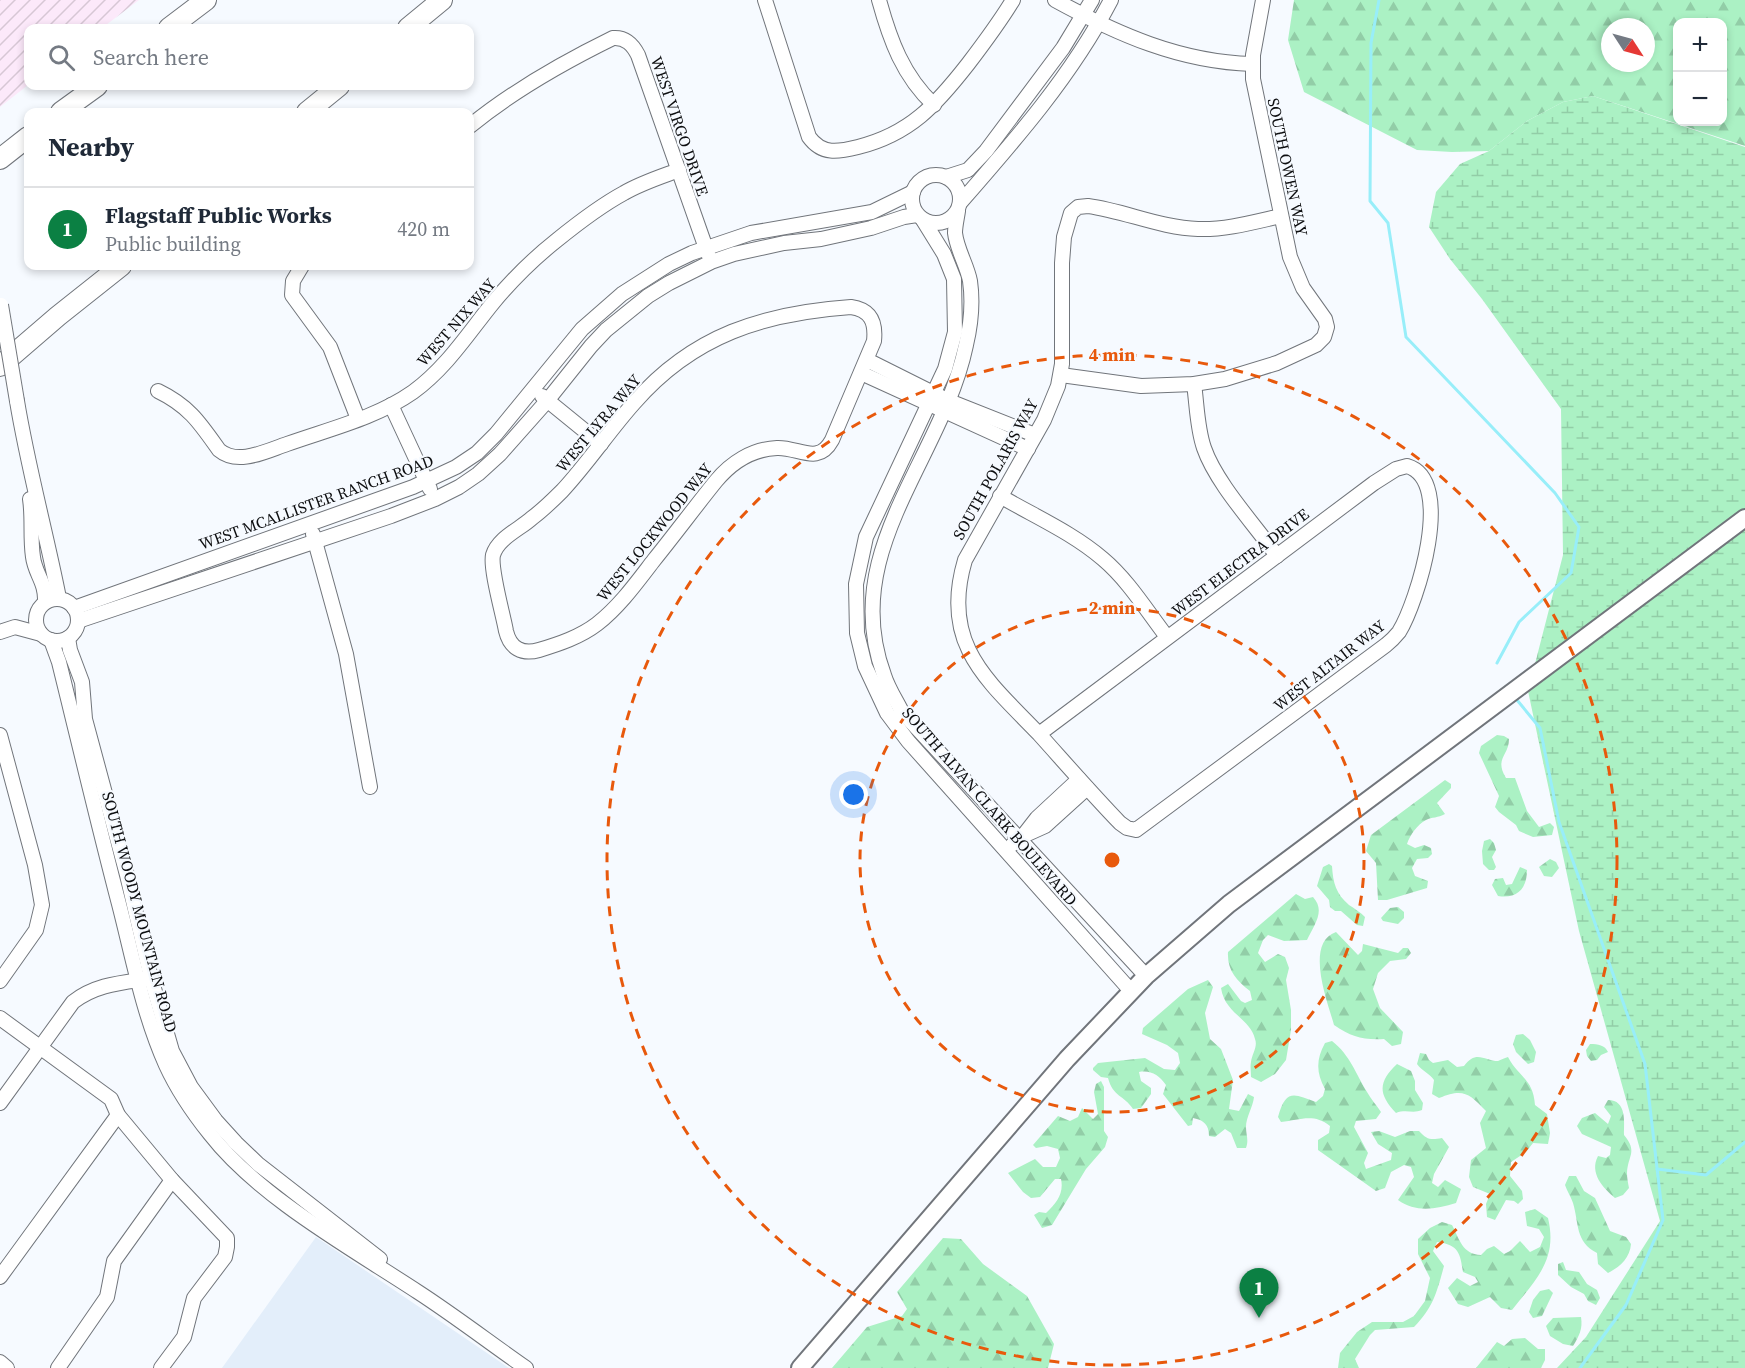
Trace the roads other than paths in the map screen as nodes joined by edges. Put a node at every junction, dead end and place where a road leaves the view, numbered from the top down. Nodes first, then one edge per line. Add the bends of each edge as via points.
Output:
1 (206, 0) edge
2 (442, 0) edge
3 (765, 0) edge
4 (879, 0) edge
5 (1012, 0) edge
6 (1055, 0) edge
7 (1092, 0) edge
8 (1112, 0) edge
9 (1263, 0) edge
10 (1084, 16) junction
11 (174, 24) edge
12 (413, 24) edge
13 (1099, 24) junction
14 (1252, 64) junction
15 (91, 90) edge
16 (334, 90) edge
17 (934, 105) junction
18 (67, 108) edge
19 (312, 108) edge
20 (474, 123) edge
21 (24, 140) edge
22 (0, 159) edge
23 (679, 170) junction
24 (946, 177) junction
25 (913, 192) junction
26 (959, 207) junction
27 (1281, 216) junction
28 (920, 218) junction
29 (706, 248) junction
30 (711, 262) junction
31 (116, 270) edge
32 (300, 270) edge
33 (1, 301) edge
34 (0, 366) edge
35 (864, 366) junction
36 (1061, 375) junction
37 (1194, 384) junction
38 (533, 390) junction
39 (158, 391) dead end
40 (931, 399) junction
41 (547, 401) junction
42 (391, 405) junction
43 (947, 406) junction
44 (358, 419) junction
45 (1035, 435) junction
46 (601, 444) junction
47 (1028, 449) junction
48 (1407, 466) joint
49 (426, 481) junction
50 (1000, 496) junction
51 (435, 499) junction
52 (1745, 518) edge
53 (310, 524) junction
54 (315, 541) junction
55 (1277, 556) junction
56 (48, 603) junction
57 (76, 614) junction
58 (15, 627) junction
59 (0, 632) edge
60 (46, 637) junction
61 (1167, 637) junction
62 (68, 638) junction
63 (517, 649) joint
64 (1039, 734) junction
65 (0, 735) edge
66 (5, 781) edge
67 (1083, 783) junction
68 (370, 787) dead end
69 (1132, 830) joint
70 (1021, 837) junction
71 (1006, 850) junction
72 (1146, 976) junction
73 (145, 979) junction
74 (0, 981) edge
75 (1131, 991) junction
76 (0, 1018) edge
77 (39, 1047) junction
78 (0, 1103) edge
79 (118, 1115) junction
80 (172, 1180) junction
81 (0, 1277) edge
82 (0, 1362) edge
83 (7, 1368) edge
84 (58, 1368) edge
85 (161, 1368) edge
86 (526, 1368) edge
87 (800, 1368) edge

1 - 11 highway
2 - 12 highway
3 - 17 street via 806,131 820,148 837,152 888,138
4 - 17 street via 902,65
5 - 17 street via 995,29
6 - 10 street
7 - 10 street
8 - 13 street
9 - 14 street, SOUTH OWEN WAY
10 - 13 street
10 - 24 street via 986,151 968,170
13 - 14 street via 1142,43 1186,55
13 - 26 street via 1056,87
14 - 27 street, SOUTH OWEN WAY
15 - 18 highway
16 - 19 highway
20 - 23 street, WEST VIRGO DRIVE via 558,66 614,38 622,38 638,55
21 - 22 highway
23 - 29 street, WEST VIRGO DRIVE
23 - 42 street, WEST NIX WAY via 625,192 557,240 513,281 441,367
24 - 25 street via 930,176 916,185
24 - 26 street via 958,187
25 - 28 street via 913,208
25 - 29 street, WEST MCALLISTER RANCH ROAD via 872,212 751,233
26 - 28 street via 946,222 930,224
26 - 43 street, SOUTH ALVAN CLARK BOULEVARD via 955,232 972,295 966,345
27 - 36 street, SOUTH POLARIS WAY via 1230,227 1196,229 1078,207 1068,220 1063,251
27 - 37 street, SOUTH OWEN WAY via 1294,268 1325,319 1326,331 1316,345 1277,363
28 - 30 street, WEST MCALLISTER RANCH ROAD via 767,246
28 - 40 street, SOUTH ALVAN CLARK BOULEVARD via 944,254 955,292 955,332 945,369
29 - 30 street, WEST VIRGO DRIVE
29 - 38 street, WEST MCALLISTER RANCH ROAD via 642,279 600,312
30 - 41 street, WEST MCALLISTER RANCH ROAD via 648,296 612,325
31 - 34 highway
32 - 44 street via 293,281 292,295 330,347
33 - 56 street, bridge via 27,462 47,537
35 - 40 street
35 - 46 street, WEST LYRA WAY via 875,334 874,322 858,308 758,321 691,352 651,385
35 - 63 street, WEST LOCKWOOD WAY via 825,450 813,455 777,448 741,459 724,471 631,589 596,624 562,643 535,651
36 - 37 street via 1141,386
36 - 45 street, SOUTH POLARIS WAY
37 - 55 street via 1209,460
38 - 41 street
38 - 49 street, WEST MCALLISTER RANCH ROAD via 477,453
39 - 44 street, WEST NIX WAY via 189,411 219,450 236,459
40 - 43 street
40 - 71 street, SOUTH ALVAN CLARK BOULEVARD via 866,537 856,584 858,633 865,666 887,713
41 - 46 street
41 - 51 street, WEST MCALLISTER RANCH ROAD via 500,454 459,487
42 - 44 street, WEST NIX WAY
42 - 49 street
43 - 45 street
43 - 47 street
43 - 70 street, SOUTH ALVAN CLARK BOULEVARD via 884,538 874,574 872,620 884,677 902,712
45 - 47 street, SOUTH POLARIS WAY
46 - 63 street, WEST LYRA WAY via 563,490 494,552 507,635
47 - 50 street, SOUTH POLARIS WAY
48 - 55 street, WEST ELECTRA DRIVE via 1374,483
48 - 69 street, WEST ALTAIR WAY via 1425,479 1432,522 1414,594 1399,632 1145,825
49 - 51 street
49 - 53 street, WEST MCALLISTER RANCH ROAD
50 - 61 street via 1104,560
50 - 64 street, SOUTH POLARIS WAY via 965,560 959,616 963,637 979,671
51 - 54 street, WEST MCALLISTER RANCH ROAD
52 - 72 main road via 1237,897
53 - 54 street
53 - 57 street, WEST MCALLISTER RANCH ROAD
54 - 57 street, WEST MCALLISTER RANCH ROAD
54 - 68 street via 346,654
55 - 61 street, WEST ELECTRA DRIVE
56 - 57 street via 69,603
56 - 58 street
56 - 60 street via 36,622
57 - 62 street via 76,628
58 - 59 street
58 - 60 street
60 - 62 street
60 - 73 street, SOUTH WOODY MOUNTAIN ROAD via 59,662
61 - 64 street, WEST ELECTRA DRIVE
62 - 73 street, SOUTH WOODY MOUNTAIN ROAD via 82,682 85,719 127,875
64 - 67 street, SOUTH POLARIS WAY
65 - 66 street
66 - 74 street via 35,866 42,905 36,930
67 - 69 street, SOUTH POLARIS WAY via 1120,823
67 - 70 street via 1036,818
70 - 71 street
70 - 72 street, SOUTH ALVAN CLARK BOULEVARD
71 - 75 street, SOUTH ALVAN CLARK BOULEVARD
72 - 75 main road
73 - 77 street via 86,992
73 - 86 street, SOUTH WOODY MOUNTAIN ROAD via 155,1039 167,1068 210,1134 234,1161 261,1185
75 - 87 main road via 1067,1059
76 - 77 street
77 - 78 street
77 - 79 street via 111,1099
79 - 80 street
79 - 81 street
80 - 84 street via 114,1261 107,1297
80 - 85 street via 226,1238 227,1247 225,1257 194,1298 184,1337
82 - 83 street

